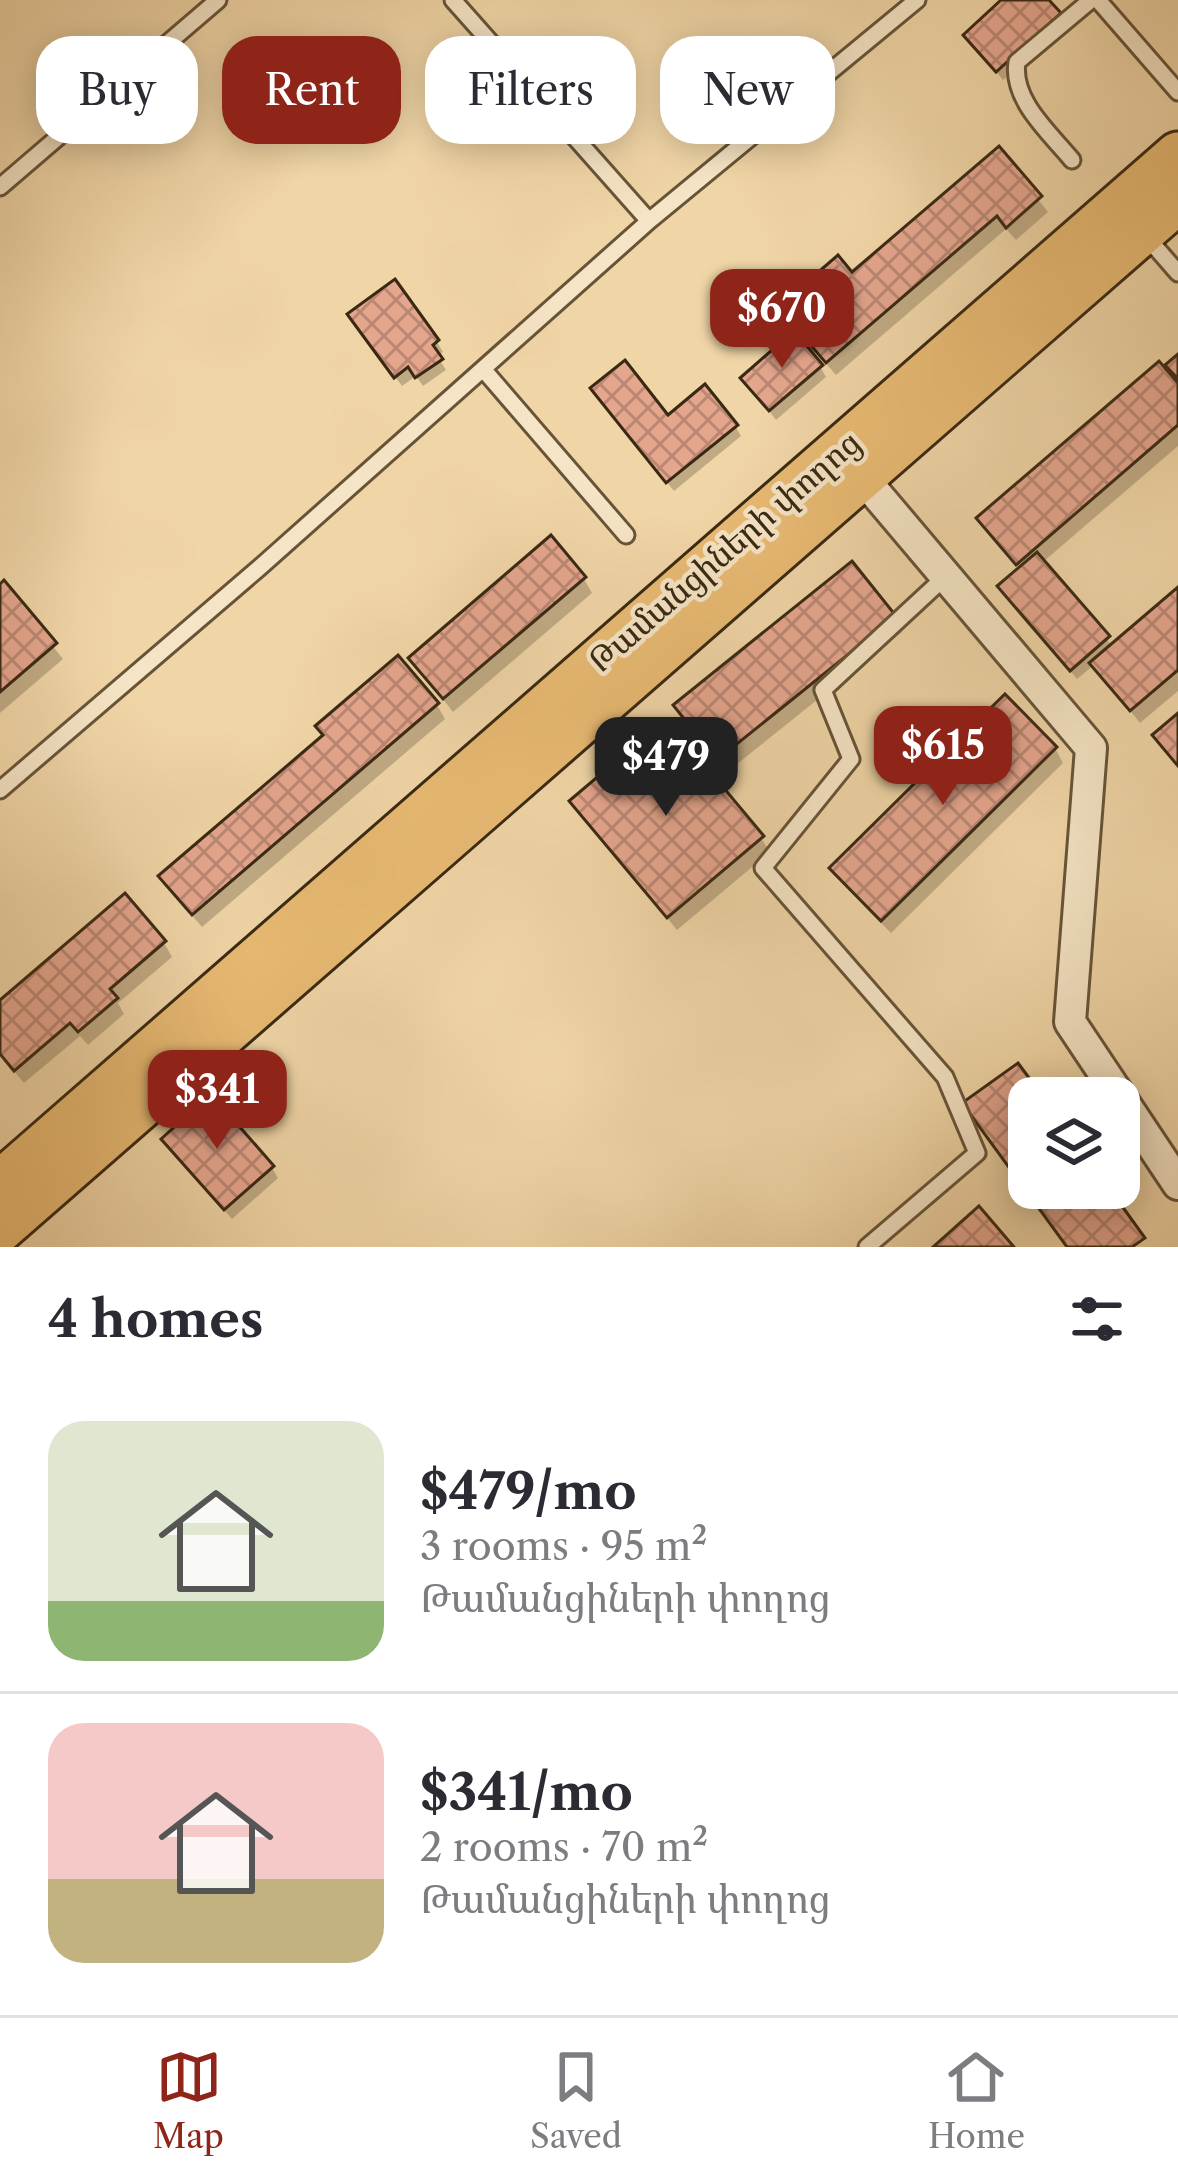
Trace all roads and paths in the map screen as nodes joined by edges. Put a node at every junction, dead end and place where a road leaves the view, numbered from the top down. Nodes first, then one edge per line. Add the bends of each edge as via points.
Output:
1 (218, 0) edge
2 (453, 0) edge
3 (917, 0) edge
4 (1095, 0) edge
5 (1178, 92) edge
6 (1178, 155) edge
7 (1072, 160) dead end
8 (0, 187) edge
9 (1178, 200) edge
10 (650, 221) junction
11 (1142, 231) junction
12 (1178, 274) edge
13 (483, 369) junction
14 (851, 463) junction
15 (626, 536) dead end
16 (946, 576) junction
17 (0, 790) edge
18 (0, 1184) edge
19 (1178, 1184) edge
20 (0, 1228) edge
21 (867, 1247) edge

1 - 8 lane
2 - 10 lane
3 - 10 lane
4 - 5 lane
4 - 7 lane via 1017,62 1027,105
6 - 14 main road, Թամանցիների փողոց
9 - 11 main road, Թամանցիների փողոց
10 - 13 lane
11 - 12 lane
11 - 14 main road, Թամանցիների փողոց
13 - 15 lane
13 - 17 lane
14 - 16 street
14 - 18 main road, Թամանցիների փողոց
14 - 20 main road, Թամանցիների փողոց
16 - 19 street via 1090,748 1070,1022
16 - 21 lane via 823,690 851,759 763,868 945,1077 977,1153

